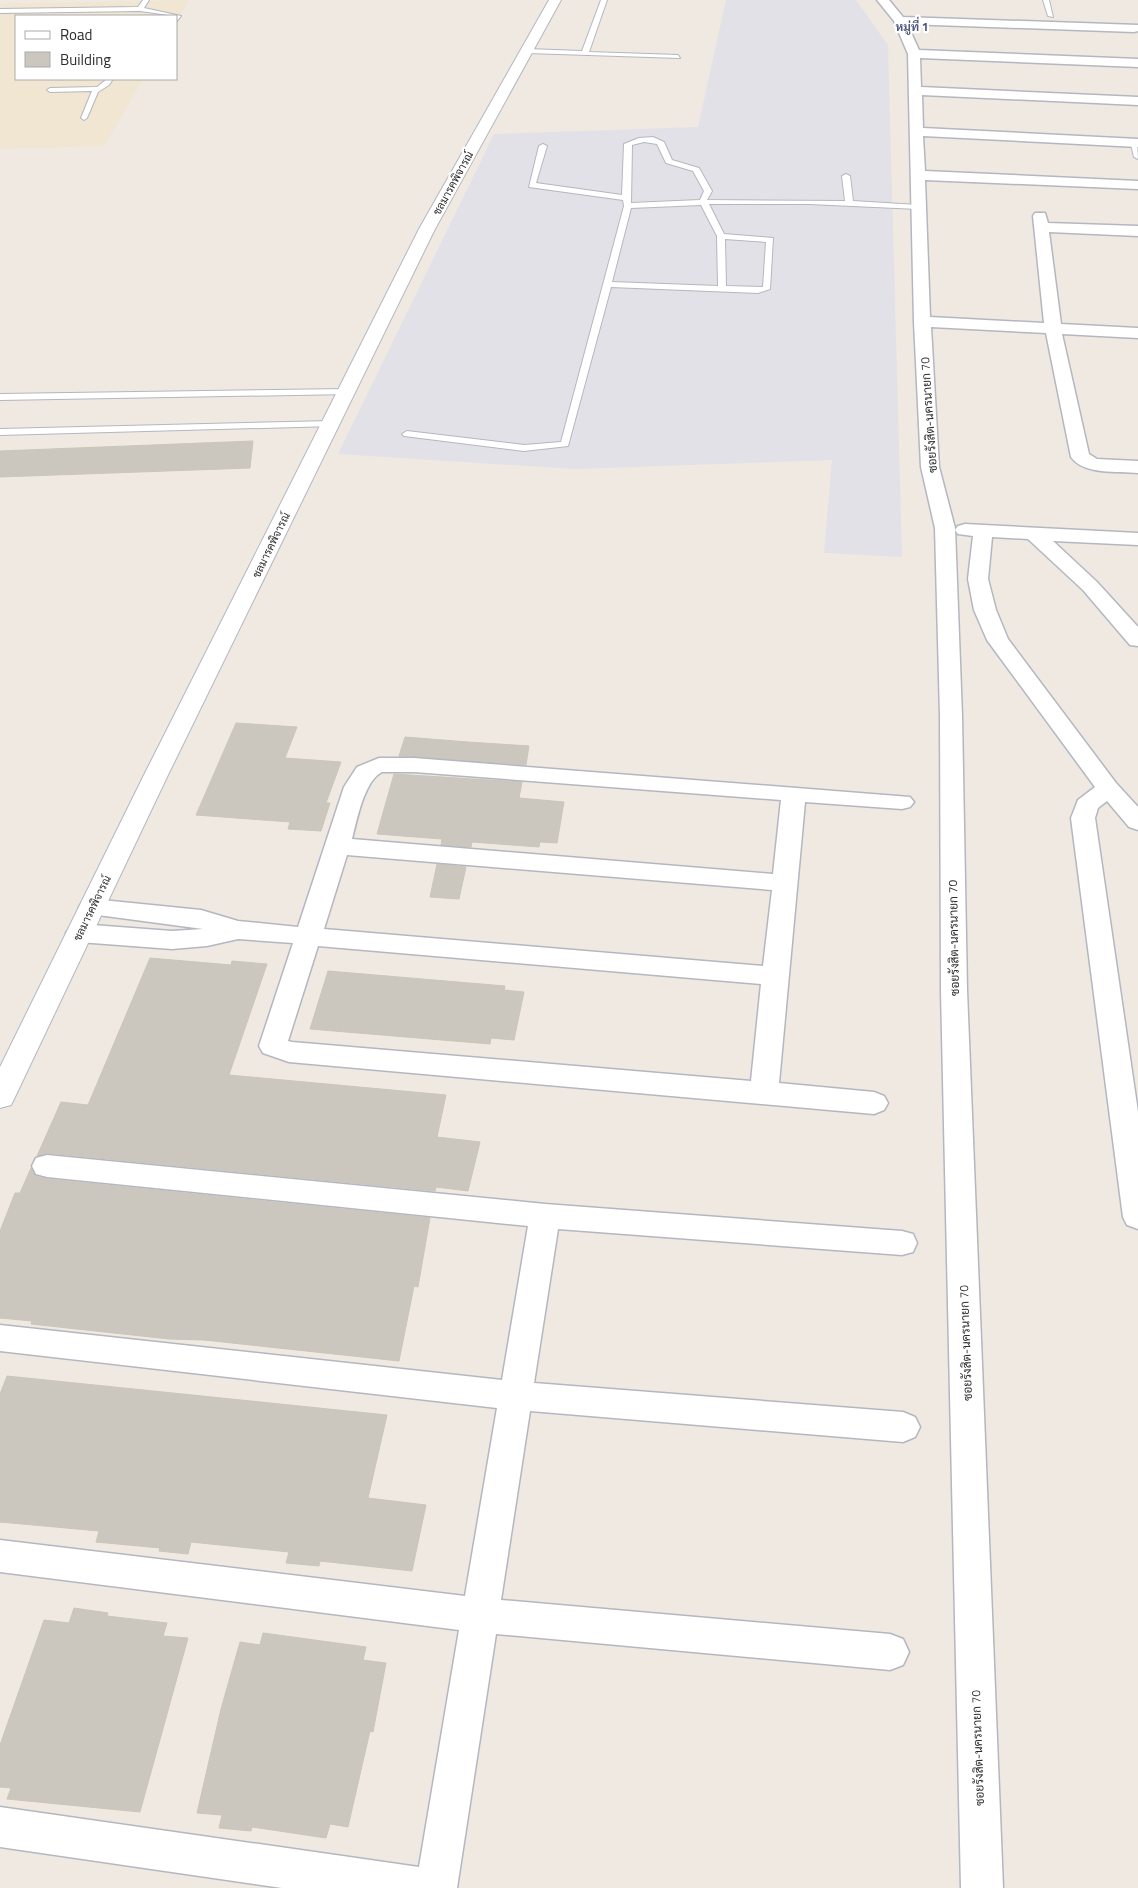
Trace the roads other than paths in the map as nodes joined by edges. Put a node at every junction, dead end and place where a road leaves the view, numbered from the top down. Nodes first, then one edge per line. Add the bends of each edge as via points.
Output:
1 (146, 0) edge
2 (555, 0) edge
3 (604, 0) edge
4 (883, 0) edge
5 (1046, 0) edge
6 (140, 9) junction
7 (0, 11) edge
8 (173, 15) edge
9 (1051, 16) dead end
10 (900, 20) junction
11 (1134, 28) dead end
12 (527, 51) junction
13 (585, 53) junction
14 (914, 54) junction
15 (678, 56) dead end
16 (1138, 64) edge
17 (109, 80) edge
18 (98, 89) junction
19 (50, 90) dead end
20 (914, 91) junction
21 (1138, 101) edge
22 (84, 118) dead end
23 (916, 132) junction
24 (1136, 142) edge
25 (543, 146) dead end
26 (1138, 157) edge
27 (917, 175) junction
28 (846, 176) dead end
29 (1138, 185) edge
30 (703, 201) junction
31 (627, 202) junction
32 (848, 202) junction
33 (918, 207) junction
34 (1138, 231) edge
35 (721, 236) junction
36 (607, 284) junction
37 (722, 288) junction
38 (922, 322) junction
39 (1053, 329) junction
40 (1138, 333) edge
41 (347, 392) junction
42 (0, 397) edge
43 (331, 424) junction
44 (0, 432) edge
45 (407, 434) dead end
46 (1138, 466) edge
47 (945, 528) junction
48 (983, 531) junction
49 (1033, 533) junction
50 (1138, 539) edge
51 (1138, 640) edge
52 (1108, 788) junction
53 (794, 794) junction
54 (902, 802) dead end
55 (1138, 822) edge
56 (337, 846) junction
57 (785, 883) junction
58 (92, 906) junction
59 (237, 930) junction
60 (80, 933) junction
61 (308, 937) junction
62 (775, 976) junction
63 (764, 1092) junction
64 (0, 1097) edge
65 (874, 1103) dead end
66 (47, 1166) dead end
67 (545, 1216) junction
68 (1138, 1217) edge
69 (902, 1243) dead end
70 (0, 1338) edge
71 (514, 1396) junction
72 (903, 1427) dead end
73 (0, 1556) edge
74 (479, 1615) junction
75 (890, 1652) dead end
76 (0, 1827) edge
77 (423, 1888) edge
78 (436, 1888) edge
79 (982, 1888) edge

1 - 6 lane
2 - 12 street, ชลมารคพิจารณ์
3 - 13 lane
4 - 10 street, ซอยรังสิต-นครนายก 70
5 - 9 lane
6 - 7 lane via 41,7
6 - 8 lane
10 - 11 street
10 - 14 street, ซอยรังสิต-นครนายก 70
12 - 13 lane
12 - 41 street, ชลมารคพิจารณ์ via 427,230
13 - 15 lane
14 - 16 street
14 - 20 street, ซอยรังสิต-นครนายก 70
17 - 18 lane
18 - 19 lane
18 - 22 lane
20 - 21 street
20 - 23 street, ซอยรังสิต-นครนายก 70
23 - 24 street
23 - 27 street, ซอยรังสิต-นครนายก 70
24 - 26 lane
25 - 31 lane via 532,185
27 - 29 street
27 - 33 street, ซอยรังสิต-นครนายก 70
28 - 32 lane
30 - 31 lane
30 - 31 lane via 708,191 696,170 669,161 659,141 638,140 628,144
30 - 32 lane
30 - 35 lane
31 - 36 lane
32 - 33 lane
33 - 38 street, ซอยรังสิต-นครนายก 70
34 - 39 street via 1041,221
35 - 37 lane
35 - 37 lane via 770,240 766,289
36 - 37 lane
36 - 45 lane via 565,444 524,448
38 - 39 street
38 - 47 street, ซอยรังสิต-นครนายก 70 via 930,467
39 - 40 street
39 - 46 street via 1080,457 1093,464
41 - 42 lane
41 - 43 street, ชลมารคพิจารณ์
43 - 44 lane
43 - 58 street, ชลมารคพิจารณ์
47 - 48 street
47 - 79 street, ซอยรังสิต-นครนายก 70 via 952,716 954,1000
48 - 49 street
48 - 52 street via 978,579 985,610 998,640
49 - 50 street
49 - 51 street via 1090,586
52 - 55 street
52 - 68 street via 1087,806 1083,818
53 - 54 street
53 - 56 street via 385,764 361,774
53 - 57 street
56 - 57 street
56 - 61 street
57 - 62 street
58 - 59 street via 201,919
58 - 60 street, ชลมารคพิจารณ์
59 - 60 street via 172,940
59 - 61 street
60 - 64 street, ชลมารคพิจารณ์
61 - 62 street
61 - 63 street via 273,1046 289,1052
62 - 63 street
63 - 65 street
66 - 67 street
67 - 69 street
67 - 71 street
70 - 71 street
71 - 72 street
71 - 74 street
73 - 74 street
74 - 75 street
74 - 78 street
76 - 77 street

